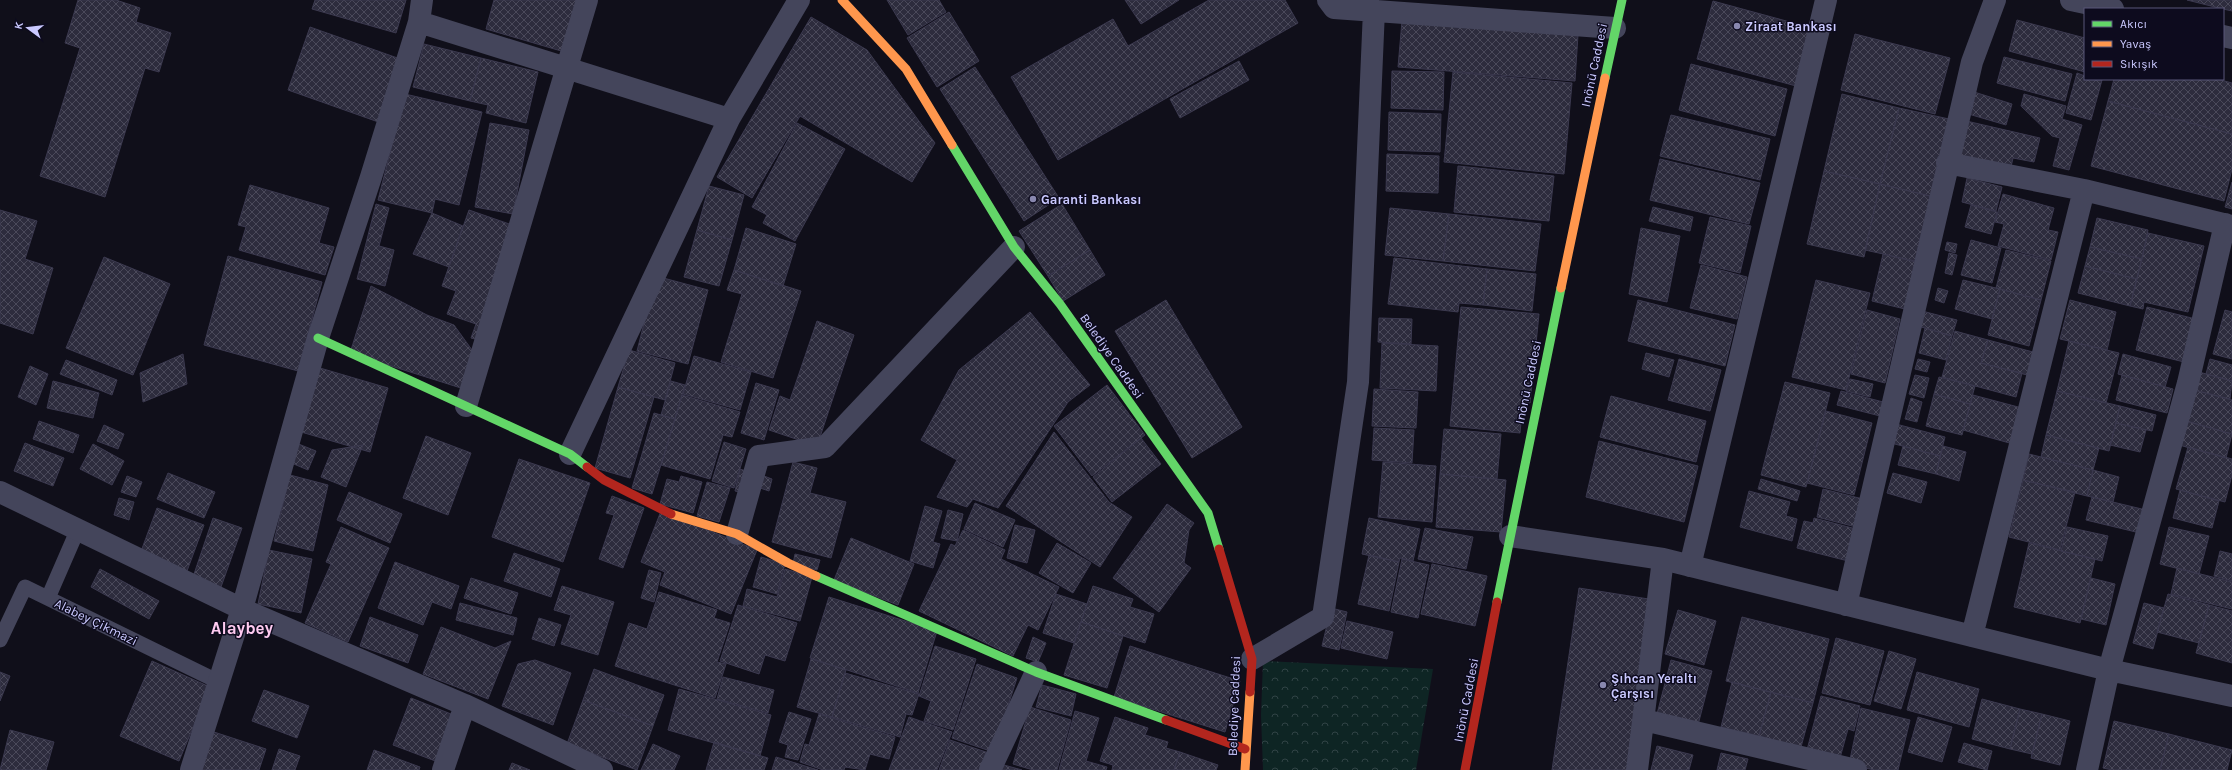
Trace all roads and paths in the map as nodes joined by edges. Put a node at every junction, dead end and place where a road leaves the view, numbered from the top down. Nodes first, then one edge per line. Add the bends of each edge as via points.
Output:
1 (422, 0) edge
2 (587, 0) edge
3 (798, 0) edge
4 (842, 0) edge
5 (1328, 0) edge
6 (1622, 0) edge
7 (1826, 0) edge
8 (1995, 0) edge
9 (2071, 0) edge
10 (2108, 8) edge
11 (1374, 10) junction
12 (419, 22) junction
13 (1615, 28) junction
14 (568, 68) junction
15 (729, 119) junction
16 (1948, 163) junction
17 (2084, 190) junction
18 (2228, 225) edge
19 (1014, 247) junction
20 (318, 338) junction
21 (466, 406) junction
22 (570, 454) junction
23 (0, 492) edge
24 (78, 529) junction
25 (737, 534) junction
26 (1510, 536) junction
27 (1663, 559) junction
28 (1690, 566) junction
29 (48, 598) junction
30 (1846, 605) junction
31 (242, 608) junction
32 (1972, 636) junction
33 (0, 640) edge
34 (1252, 659) junction
35 (2109, 670) junction
36 (1036, 672) junction
37 (219, 682) junction
38 (2232, 696) edge
39 (465, 705) junction
40 (1644, 720) junction
41 (1245, 749) junction
42 (191, 770) edge
43 (443, 770) edge
44 (602, 770) edge
45 (990, 770) edge
46 (1245, 770) edge
47 (1465, 770) edge
48 (1637, 770) edge
49 (1856, 770) edge
50 (2087, 770) edge

1 - 12 street
2 - 14 street
3 - 15 street
4 - 19 street, Belediye Caddesi via 906,69
5 - 11 street via 1334,8
6 - 13 street, Inönü Caddesi
7 - 28 street
8 - 16 street via 1972,62
9 - 10 street
11 - 13 street
11 - 34 street via 1358,382 1323,617
12 - 14 street
12 - 20 street
13 - 26 street, Inönü Caddesi
14 - 15 street
14 - 21 street
15 - 22 street
16 - 17 street
16 - 30 street
17 - 18 street
17 - 32 street
18 - 35 street via 2188,383
19 - 25 street via 825,447 759,456
19 - 34 street, Belediye Caddesi via 1060,304 1208,513
20 - 21 street
20 - 31 street
21 - 22 street
22 - 25 street via 604,480 670,513
23 - 24 street
24 - 29 lane
24 - 31 street
25 - 36 street via 788,563
26 - 27 street
26 - 47 street, Inönü Caddesi
27 - 28 street
27 - 40 street
28 - 30 street
29 - 33 lane, Alabey Çikmazi via 25,587
29 - 37 lane, Alabey Çikmazi
30 - 32 street
31 - 37 street
31 - 39 street
32 - 35 street
34 - 41 street, Belediye Caddesi
35 - 38 street
35 - 50 street
36 - 41 street
36 - 45 street
37 - 42 street
39 - 43 street
39 - 44 street
40 - 48 street
40 - 49 street
41 - 46 street, Belediye Caddesi

